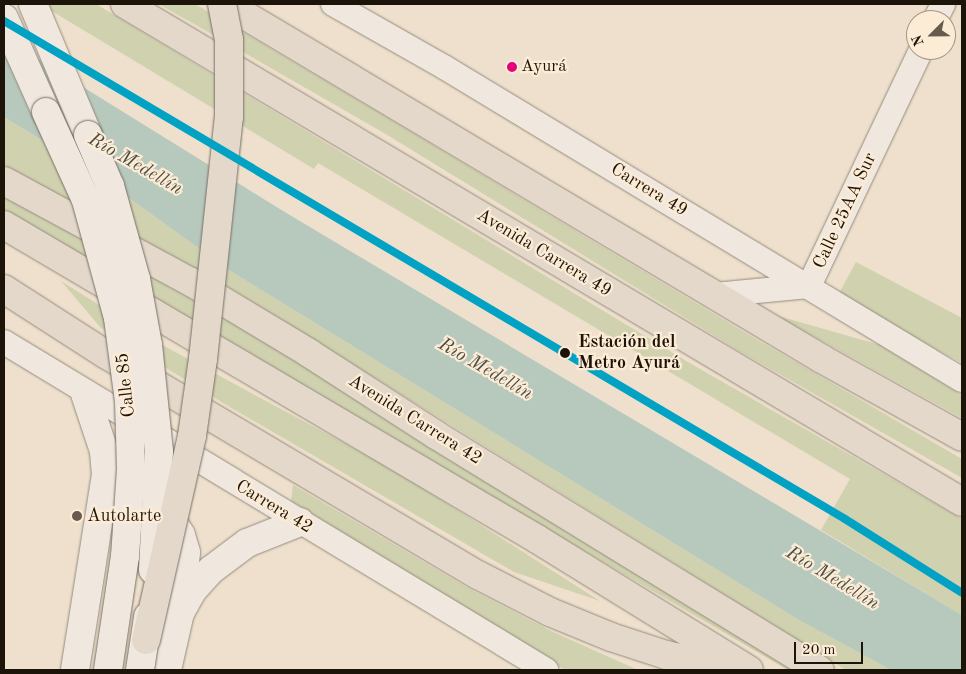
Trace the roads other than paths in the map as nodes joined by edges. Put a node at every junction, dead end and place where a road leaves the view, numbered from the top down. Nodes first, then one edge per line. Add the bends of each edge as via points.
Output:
1 (33, 4) edge
2 (125, 4) edge
3 (222, 4) edge
4 (226, 4) edge
5 (333, 4) edge
6 (4, 18) edge
7 (916, 60) edge
8 (4, 181) edge
9 (4, 225) edge
10 (810, 286) junction
11 (4, 288) edge
12 (715, 295) junction
13 (4, 342) edge
14 (962, 380) edge
15 (85, 394) junction
16 (962, 437) edge
17 (962, 502) edge
18 (300, 522) junction
19 (98, 527) junction
20 (180, 613) junction
21 (146, 640) junction
22 (75, 670) edge
23 (108, 670) edge
24 (140, 670) edge
25 (167, 670) edge
26 (546, 670) edge
27 (737, 670) edge
28 (749, 670) edge
29 (820, 670) edge

1 - 21 main road, Calle 85, bridge via 110,186 136,279 155,400 159,451 157,522
2 - 17 highway, Avenida Carrera 49
3 - 21 highway, bridge via 229,40 229,117 204,359 192,436
4 - 12 highway
5 - 10 street, Carrera 49
6 - 23 main road, Calle 85, bridge via 88,209 118,318 129,401 131,469 125,556
7 - 10 street, Calle 25AA Sur
8 - 29 highway, Avenida Carrera 42 via 191,282
9 - 28 highway via 537,539
10 - 12 street, Calle 25AA Sur
10 - 14 street, Carrera 49
11 - 27 highway via 107,355 478,575 550,612 612,637 666,654
12 - 16 highway
13 - 15 street, Carrera 42
15 - 18 street, Carrera 42
15 - 19 main road via 104,451 105,489
18 - 20 main road via 261,536 226,556 193,590
18 - 26 street, Carrera 42
19 - 20 main road via 111,510 123,504 149,505 169,516 181,535 186,552
19 - 22 main road
20 - 25 main road
21 - 24 main road, Calle 85, bridge

